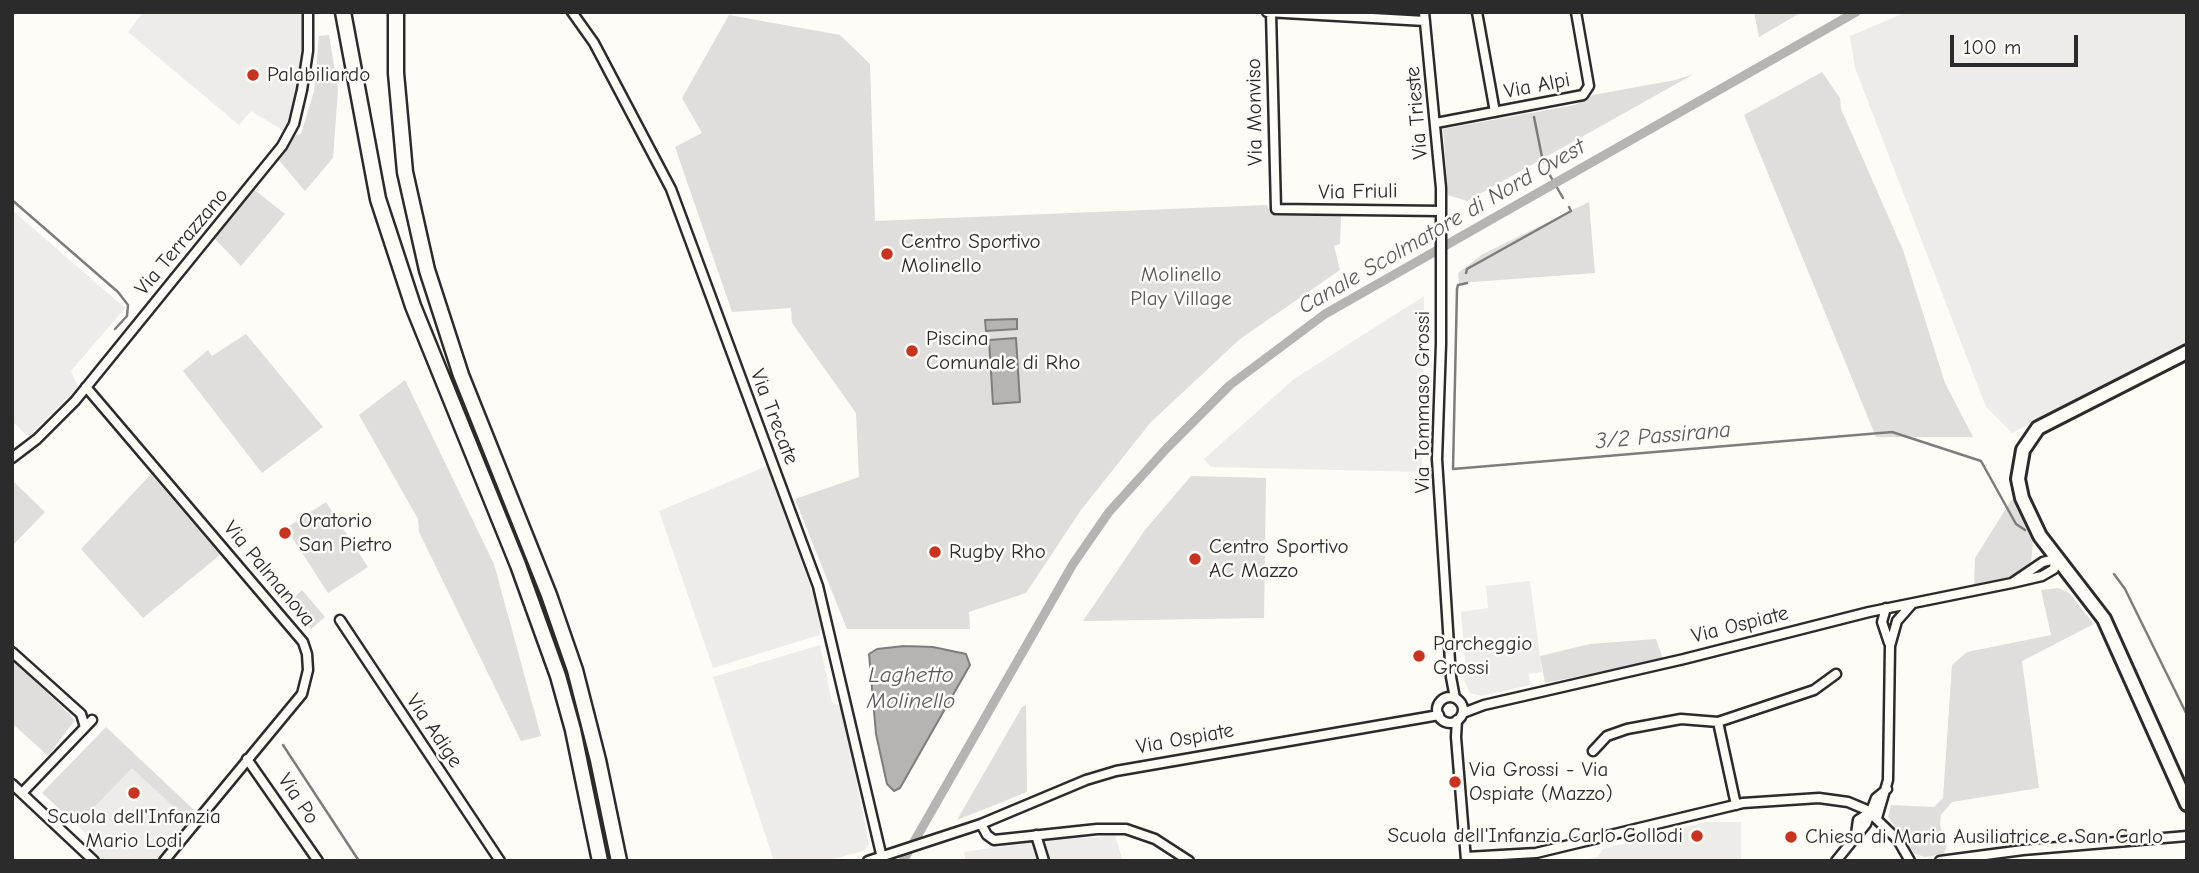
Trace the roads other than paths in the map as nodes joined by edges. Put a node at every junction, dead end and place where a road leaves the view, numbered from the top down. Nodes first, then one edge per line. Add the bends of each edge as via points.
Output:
1 (308, 12) edge
2 (343, 12) edge
3 (396, 12) edge
4 (572, 12) edge
5 (1477, 12) edge
6 (1576, 12) edge
7 (1268, 13) edge
8 (1425, 17) edge
9 (1495, 112) junction
10 (1436, 123) junction
11 (1276, 209) joint
12 (1441, 211) junction
13 (2187, 352) edge
14 (86, 387) junction
15 (12, 458) edge
16 (2055, 559) junction
17 (2012, 583) junction
18 (1913, 603) junction
19 (1886, 608) junction
20 (340, 620) dead end
21 (1892, 632) junction
22 (1890, 646) junction
23 (12, 652) edge
24 (1836, 674) dead end
25 (1451, 697) junction
26 (1439, 715) junction
27 (1458, 716) junction
28 (1718, 722) junction
29 (1593, 751) dead end
30 (247, 759) junction
31 (1887, 789) junction
32 (16, 791) edge
33 (1876, 798) junction
34 (1854, 804) junction
35 (2187, 804) edge
36 (1736, 805) junction
37 (1877, 818) junction
38 (984, 823) junction
39 (1860, 831) junction
40 (1036, 835) junction
41 (2187, 836) edge
42 (882, 858) junction
43 (1466, 859) edge
44 (94, 861) edge
45 (164, 861) edge
46 (318, 861) edge
47 (500, 861) edge
48 (600, 861) edge
49 (619, 861) edge
50 (868, 861) edge
51 (1044, 861) edge
52 (1189, 861) edge
53 (1836, 861) edge
54 (1910, 861) edge
55 (1940, 861) edge

1 - 14 street, Via Terrazzano via 304,80 288,137
2 - 48 highway via 378,199 413,306 550,652 573,730
3 - 49 highway via 405,172 427,270 461,375 575,670
4 - 42 street, Via Trecate via 594,43 671,188 818,586
5 - 9 street
6 - 9 street, Via Alpi via 1587,92
7 - 8 street
7 - 11 street, Via Monviso
8 - 10 street, Via Trieste
9 - 10 street
10 - 12 street, Via Trieste
11 - 12 street, Via Friuli
12 - 25 street, Via Tommaso Grossi via 1437,459
13 - 16 street via 2066,411 2030,437 2018,463 2019,489 2036,530
14 - 15 street, Via Terrazzano via 52,425
14 - 30 street, Via Palmanova via 303,642 308,670 302,695
16 - 17 street, Via Ospiate
16 - 17 street, Via Ospiate via 2048,574
16 - 35 street via 2101,614
17 - 18 street, Via Ospiate
18 - 19 street, Via Ospiate
18 - 21 street via 1899,616
19 - 21 street
19 - 22 street via 1882,622
19 - 27 street, Via Ospiate via 1478,707
20 - 47 street, Via Adige
21 - 22 street
22 - 31 street
23 - 32 street via 88,724
24 - 28 street via 1814,690
25 - 26 street via 1439,704
25 - 27 street
26 - 27 street
26 - 38 street, Via Ospiate via 1116,771
27 - 43 street
28 - 29 street via 1681,719 1627,729 1607,736
28 - 36 street
30 - 45 street, Via Palmanova
30 - 46 street, Via Po
31 - 33 street
31 - 37 street
32 - 44 street
33 - 34 street
33 - 37 street
34 - 36 street via 1812,798
34 - 37 street
36 - 43 street via 1560,848
37 - 39 street
37 - 39 street via 1858,820
37 - 54 street
38 - 40 street via 987,835 997,839
38 - 42 street, Via Ospiate
39 - 53 street
40 - 51 street
40 - 52 street via 1126,829 1155,839
41 - 55 street
42 - 50 street, Via Ospiate

